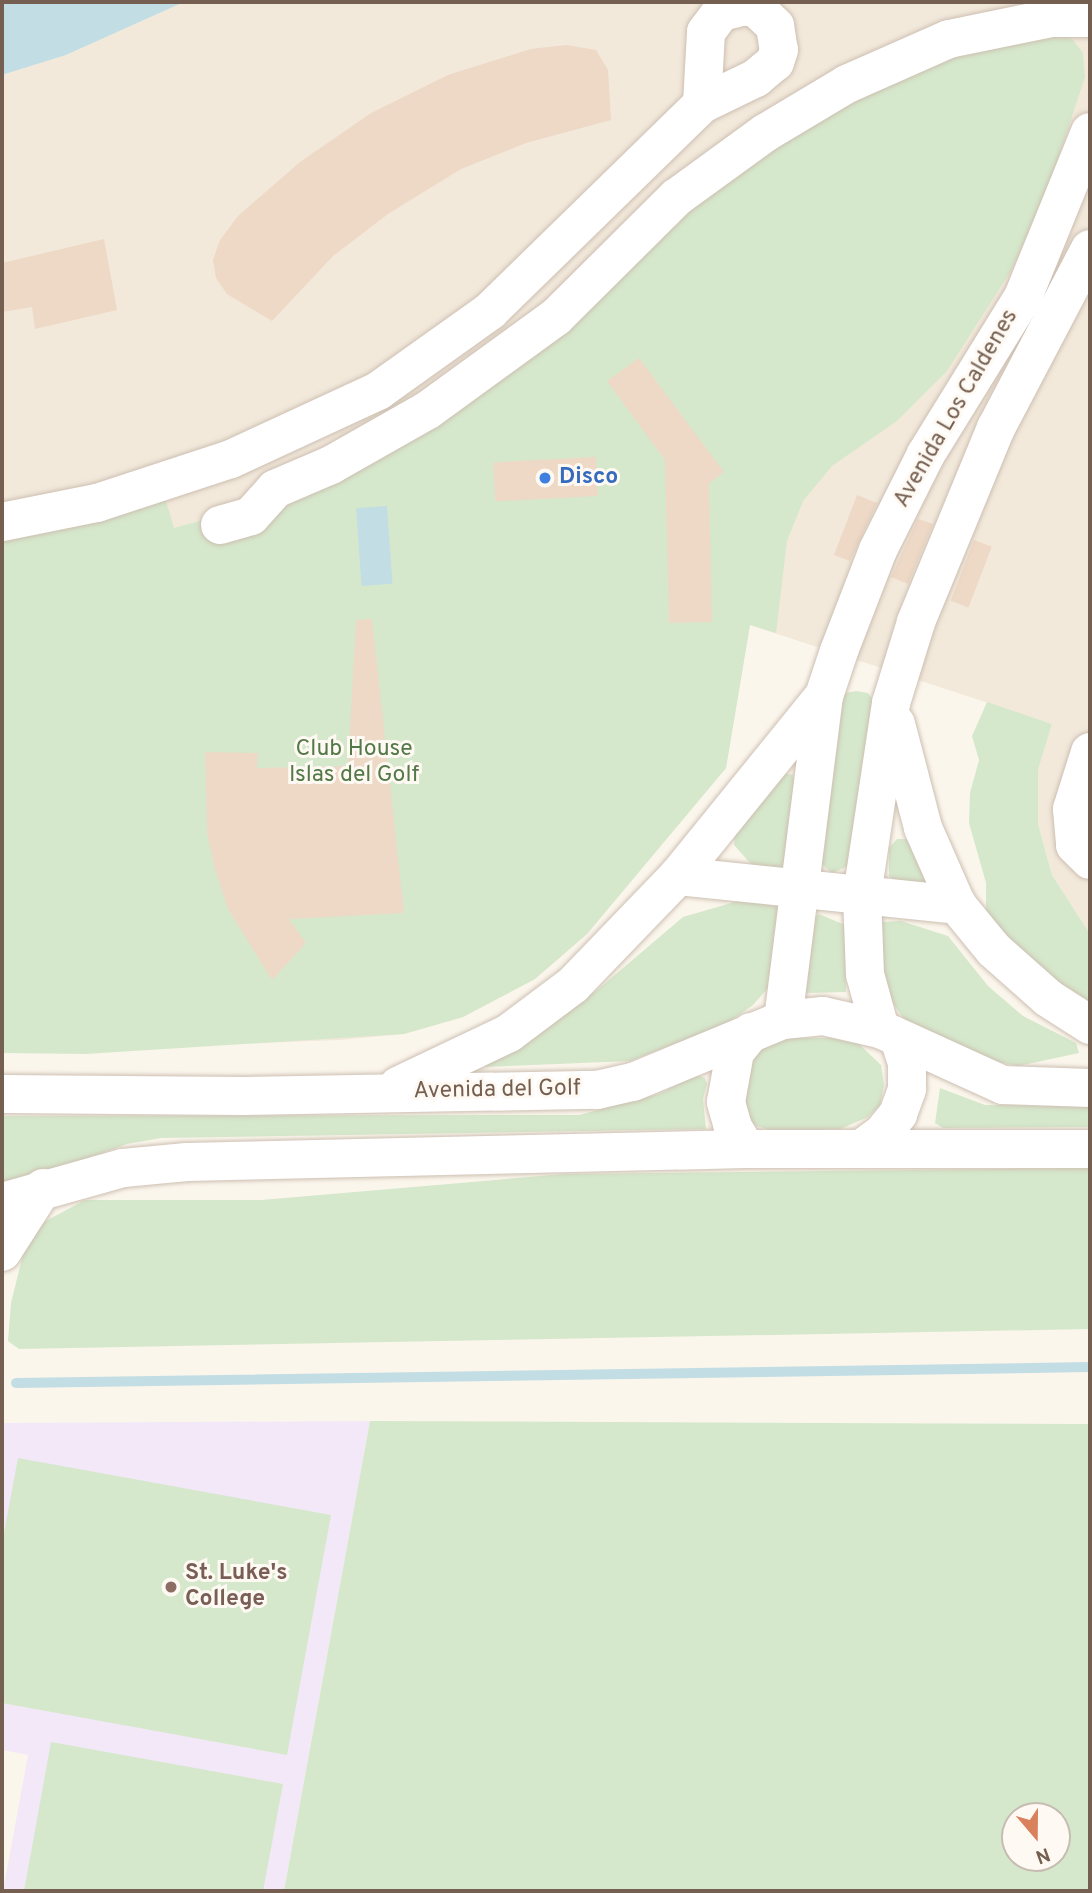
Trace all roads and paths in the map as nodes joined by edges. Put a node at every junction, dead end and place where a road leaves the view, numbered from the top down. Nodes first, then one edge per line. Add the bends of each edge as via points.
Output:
1 (1090, 18) edge
2 (702, 104) dead end
3 (1090, 132) edge
4 (1090, 249) edge
5 (2, 522) edge
6 (220, 525) dead end
7 (824, 696) junction
8 (891, 703) junction
9 (1090, 752) edge
10 (1090, 860) edge
11 (678, 876) junction
12 (801, 889) junction
13 (862, 895) junction
14 (957, 905) junction
15 (1090, 1025) edge
16 (767, 1026) junction
17 (890, 1034) junction
18 (1090, 1088) edge
19 (384, 1093) junction
20 (2, 1094) edge
21 (746, 1149) junction
22 (861, 1149) junction
23 (1090, 1149) edge
24 (43, 1188) junction
25 (2, 1202) edge
26 (2, 1252) edge

1 - 6 street via 1051,18 948,39 847,84 765,133 677,197 556,317 428,410 331,465 275,489 251,516
2 - 5 street via 490,311 378,391 231,459 97,503
3 - 7 street, Avenida Los Caldenes via 1023,297 926,454 878,550
4 - 8 street, Avenida Los Caldenes via 996,428 916,622
7 - 11 street
7 - 12 street, Avenida Los Caldenes
8 - 13 street, Avenida Los Caldenes
8 - 14 street via 923,828
9 - 10 street via 1072,809 1075,845
11 - 12 street
11 - 19 street via 573,985 509,1033 455,1063
12 - 13 street
12 - 16 street, Avenida Los Caldenes
13 - 14 street
13 - 17 street, Avenida Los Caldenes via 865,974
14 - 15 street via 1003,958 1048,998
16 - 17 street, Avenida del Golf via 823,1016
16 - 19 street, Avenida del Golf via 633,1082 597,1090
16 - 21 street via 735,1052 727,1077 726,1102
17 - 18 street, Avenida del Golf via 1003,1085
17 - 22 street via 907,1063 906,1089 898,1114 882,1134
19 - 20 street, Avenida del Golf
21 - 22 street
21 - 24 street via 187,1162 123,1168
22 - 23 street
24 - 25 street
24 - 26 street

